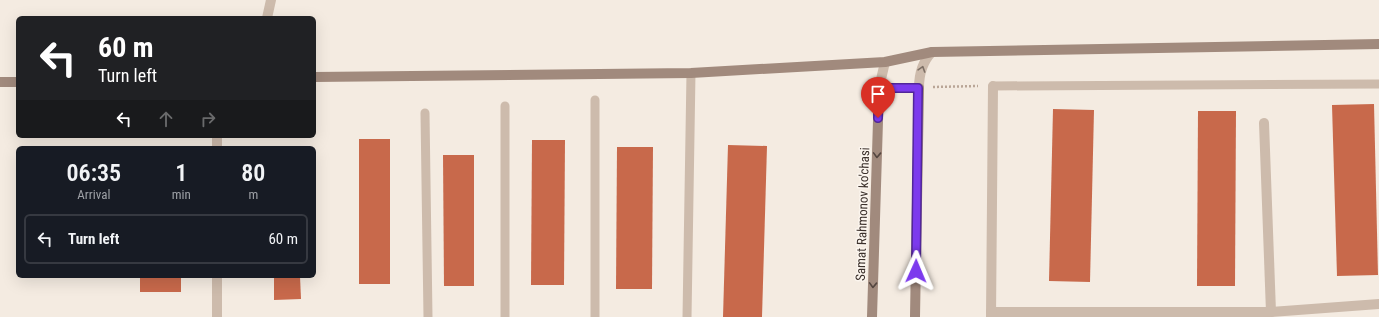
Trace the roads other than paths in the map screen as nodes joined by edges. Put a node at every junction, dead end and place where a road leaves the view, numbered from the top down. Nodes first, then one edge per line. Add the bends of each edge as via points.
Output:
1 (271, 0) edge
2 (267, 16) edge
3 (1379, 44) edge
4 (932, 52) junction
5 (885, 62) junction
6 (692, 73) junction
7 (316, 77) edge
8 (0, 82) edge
9 (16, 82) edge
10 (1379, 84) edge
11 (993, 86) joint
12 (879, 88) junction
13 (918, 88) junction
14 (595, 100) dead end
15 (505, 106) dead end
16 (425, 113) dead end
17 (1264, 123) dead end
18 (217, 278) edge
19 (1379, 304) edge
20 (1271, 312) junction
21 (991, 314) edge
22 (217, 317) edge
23 (428, 317) edge
24 (505, 317) edge
25 (595, 317) edge
26 (687, 317) edge
27 (872, 317) edge
28 (915, 317) edge

1 - 2 street
3 - 4 main road
4 - 5 main road
13 -> 4 street via 924,62
5 - 6 main road
5 - 12 street
6 - 7 main road
6 - 26 lane
8 - 9 main road
10 - 11 lane
11 - 21 street
12 - 13 street
12 -> 27 main road, Samat Rahmonov ko'chasi
13 - 28 main road
14 - 25 lane
15 - 24 lane
16 - 23 lane
17 - 20 street
18 - 22 street
19 - 20 street
20 - 21 street

